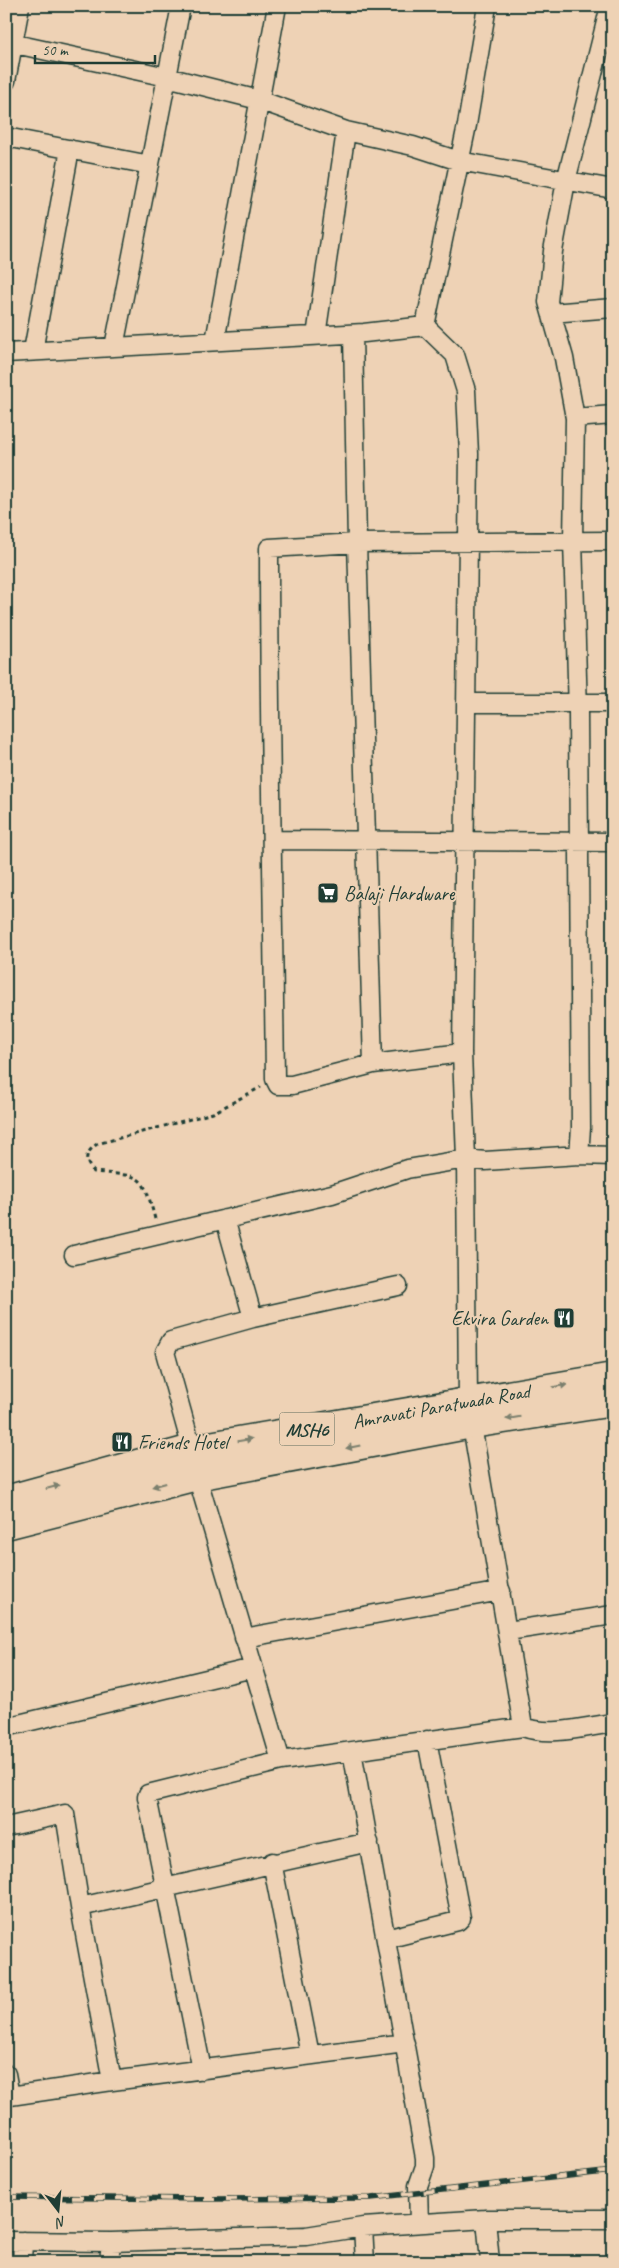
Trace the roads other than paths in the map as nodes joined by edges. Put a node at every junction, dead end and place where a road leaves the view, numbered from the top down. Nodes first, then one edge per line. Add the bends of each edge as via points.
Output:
1 (20, 6) edge
2 (181, 6) edge
3 (277, 6) edge
4 (487, 6) edge
5 (610, 6) edge
6 (10, 43) edge
7 (167, 77) junction
8 (6, 81) edge
9 (259, 100) junction
10 (346, 132) junction
11 (6, 137) edge
12 (70, 149) junction
13 (459, 161) junction
14 (150, 165) junction
15 (566, 181) junction
16 (613, 189) edge
17 (613, 308) edge
18 (551, 313) junction
19 (425, 326) junction
20 (353, 334) junction
21 (316, 336) junction
22 (215, 341) junction
23 (114, 347) junction
24 (33, 351) junction
25 (6, 354) edge
26 (613, 415) edge
27 (575, 418) junction
28 (573, 540) junction
29 (613, 541) edge
30 (468, 542) junction
31 (357, 543) junction
32 (577, 702) junction
33 (466, 703) junction
34 (613, 703) edge
35 (273, 840) junction
36 (366, 841) junction
37 (466, 842) junction
38 (578, 842) junction
39 (613, 842) edge
40 (462, 1053) junction
41 (373, 1064) junction
42 (579, 1156) junction
43 (613, 1156) edge
44 (466, 1159) junction
45 (225, 1219) junction
46 (74, 1255) dead end
47 (398, 1286) dead end
48 (253, 1318) junction
49 (613, 1377) edge
50 (613, 1402) edge
51 (470, 1413) junction
52 (192, 1449) junction
53 (197, 1476) junction
54 (6, 1500) edge
55 (6, 1525) edge
56 (501, 1591) junction
57 (613, 1615) edge
58 (508, 1631) junction
59 (244, 1638) junction
60 (253, 1668) junction
61 (613, 1723) edge
62 (6, 1727) edge
63 (523, 1727) junction
64 (427, 1740) junction
65 (352, 1751) junction
66 (281, 1761) junction
67 (6, 1827) edge
68 (368, 1842) junction
69 (272, 1862) junction
70 (165, 1888) junction
71 (80, 1907) junction
72 (386, 1939) junction
73 (405, 2043) junction
74 (310, 2055) junction
75 (202, 2070) junction
76 (6, 2074) edge
77 (112, 2081) junction
78 (613, 2219) edge
79 (486, 2220) junction
80 (419, 2223) junction
81 (363, 2227) junction
82 (15, 2241) edge
83 (111, 2242) junction
84 (22, 2262) edge
85 (109, 2262) edge
86 (365, 2262) edge
87 (490, 2262) edge

1 - 6 street
2 - 7 street
3 - 9 street
4 - 13 street
5 - 15 street
6 - 7 street
6 - 8 street
7 - 9 street
7 - 14 street
9 - 10 street
9 - 22 street
10 - 13 street via 413,146
10 - 21 street
11 - 12 street
12 - 14 street
12 - 24 street
13 - 15 street
13 - 19 street
14 - 23 street
15 - 16 street
15 - 18 street via 553,251 548,302
17 - 18 street
18 - 27 street via 564,358
19 - 20 street
19 - 30 street via 455,355 466,391
20 - 21 street
20 - 31 street
21 - 22 street
22 - 23 street
23 - 24 street
24 - 25 street
26 - 27 street
27 - 28 street
28 - 29 street
28 - 30 street
28 - 32 street
30 - 31 street
30 - 33 street
31 - 35 street via 268,548
31 - 36 street
32 - 33 street
32 - 34 street
32 - 38 street
33 - 37 street
35 - 36 street
35 - 41 street via 275,1079 278,1085 292,1085
36 - 37 street
36 - 41 street
37 - 38 street
37 - 40 street
38 - 39 street
38 - 42 street
40 - 41 street
40 - 44 street
42 - 43 street
42 - 44 street via 485,1162
44 - 45 street via 407,1169 332,1194
44 - 51 street
45 - 46 street
45 - 48 street
47 - 48 street
48 - 52 street via 171,1341 166,1346
51 -> 49 main road, Amravati Paratwada Road / MSH6
50 -> 51 main road, Amravati Paratwada Road / MSH6
52 -> 51 main road, Amravati Paratwada Road / MSH6
51 -> 53 main road, Amravati Paratwada Road / MSH6
51 - 56 street
52 - 53 street
54 -> 52 main road, Amravati Paratwada Road / MSH6
53 -> 55 main road, Amravati Paratwada Road / MSH6
53 - 59 street
56 - 58 street
56 - 59 street
57 - 58 street
58 - 63 street
59 - 60 street
60 - 62 street
60 - 66 street
61 - 63 street via 546,1732
63 - 64 street
64 - 65 street
64 - 72 street via 461,1918
65 - 66 street
65 - 68 street
66 - 70 street via 148,1794
67 - 71 street via 65,1814
68 - 69 street
68 - 72 street
69 - 70 street
69 - 74 street
70 - 71 street
70 - 75 street
71 - 77 street
72 - 73 street
73 - 74 street
73 - 80 street via 425,2158 418,2186
74 - 75 street
75 - 77 street
76 - 77 street via 10,2096
78 - 79 street
79 - 80 street
79 - 87 street
80 - 81 street
81 - 83 street via 306,2236
81 - 86 street
82 - 83 street
82 - 84 street
83 - 85 street

